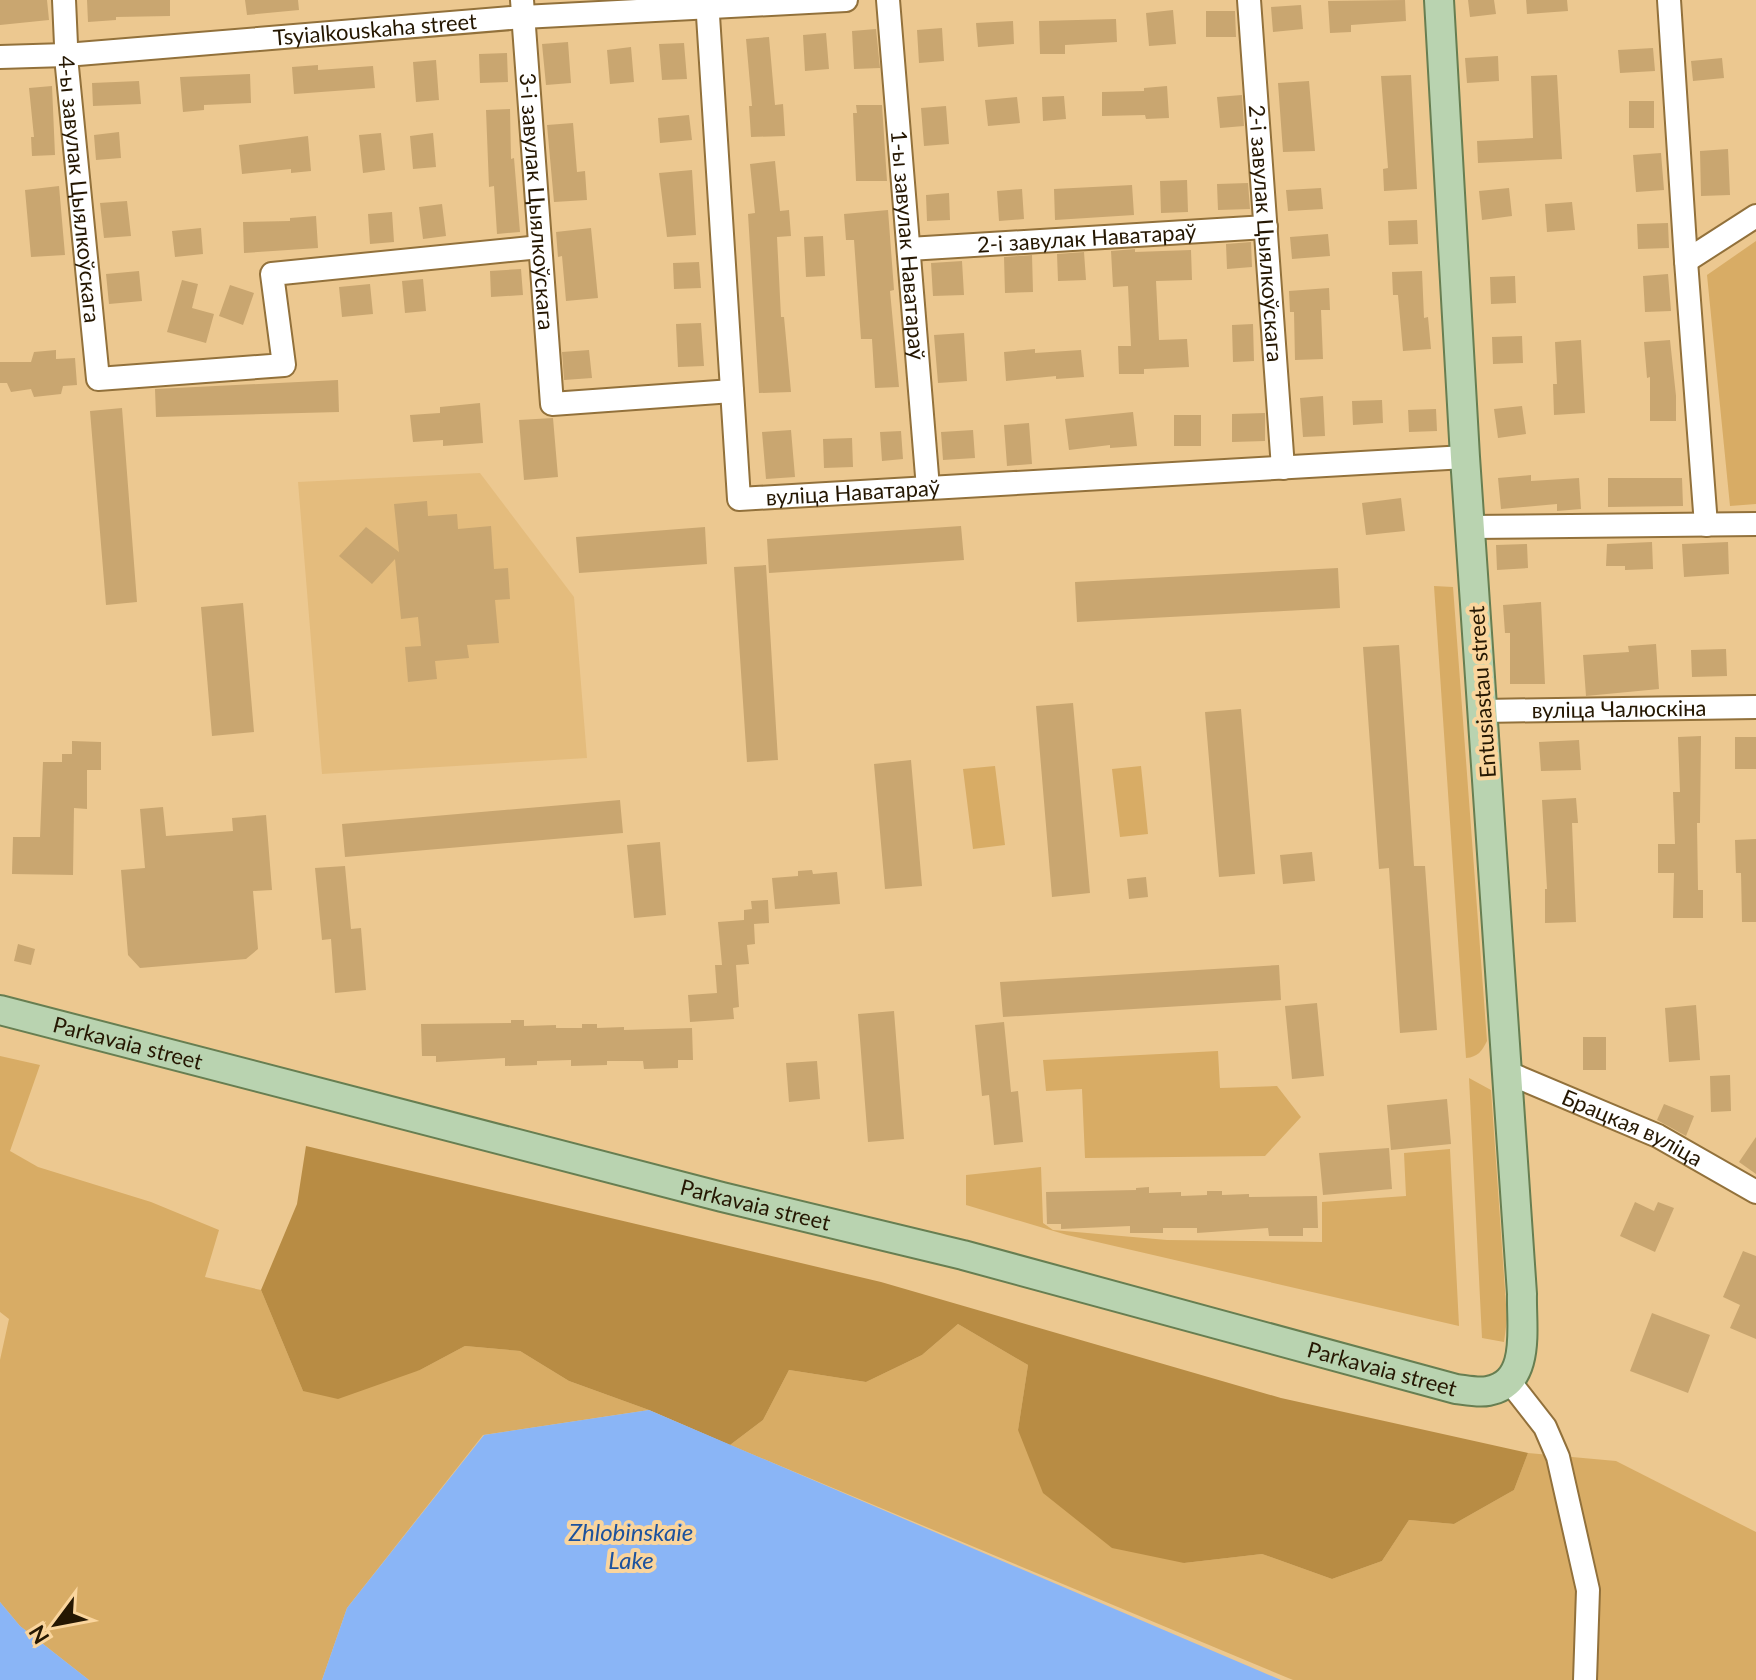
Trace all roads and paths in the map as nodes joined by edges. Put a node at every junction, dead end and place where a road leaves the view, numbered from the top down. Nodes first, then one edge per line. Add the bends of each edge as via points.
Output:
1 (64, 0) edge
2 (846, 0) edge
3 (888, 0) edge
4 (1249, 0) edge
5 (1439, 0) edge
6 (1669, 0) edge
7 (707, 3) edge
8 (523, 9) edge
9 (66, 55) junction
10 (0, 57) edge
11 (1756, 216) edge
12 (1266, 227) junction
13 (540, 247) junction
14 (909, 249) junction
15 (1686, 261) junction
16 (732, 391) junction
17 (1465, 457) junction
18 (1283, 468) junction
19 (928, 488) junction
20 (1756, 524) edge
21 (1706, 525) junction
22 (1470, 527) junction
23 (1756, 707) edge
24 (1483, 711) junction
25 (0, 1010) edge
26 (1506, 1072) junction
27 (1756, 1192) edge
28 (1509, 1381) junction
29 (1585, 1680) edge

1 - 9 street, 4-ы завулак Цыялкоўскага
2 - 7 street, Tsyialkouskaha street
3 - 14 street, 1-ы завулак Наватараў
4 - 12 street, 2-і завулак Цыялкоўскага
5 - 17 main road, Entusiastau street
6 - 15 street
7 - 8 street, Tsyialkouskaha street
7 - 16 street, вуліца Наватараў
8 - 9 street, Tsyialkouskaha street
8 - 13 street, 3-і завулак Цыялкоўскага
9 - 10 street, Tsyialkouskaha street
9 - 13 street, 4-ы завулак Цыялкоўскага via 98,379 284,365 272,274
11 - 15 street
12 - 14 street, 2-і завулак Наватараў
12 - 18 street, 2-і завулак Цыялкоўскага
13 - 16 street, 3-і завулак Цыялкоўскага via 552,404
14 - 19 street, 1-ы завулак Наватараў
15 - 21 street
16 - 19 street, вуліца Наватараў via 739,499
17 - 18 street, вуліца Наватараў
17 - 22 main road, Entusiastau street
18 - 19 street, вуліца Наватараў
20 - 21 street
21 - 22 street
22 - 24 main road, Entusiastau street
23 - 24 street, вуліца Чалюскіна
24 - 26 main road, Entusiastau street
25 - 28 main road, Parkavaia street via 963,1255 1456,1389 1487,1392
26 - 27 street, Брацкая вуліца via 1658,1136
26 - 28 main road, Entusiastau street via 1522,1294 1521,1362
28 - 29 street via 1545,1427 1558,1457 1588,1590

